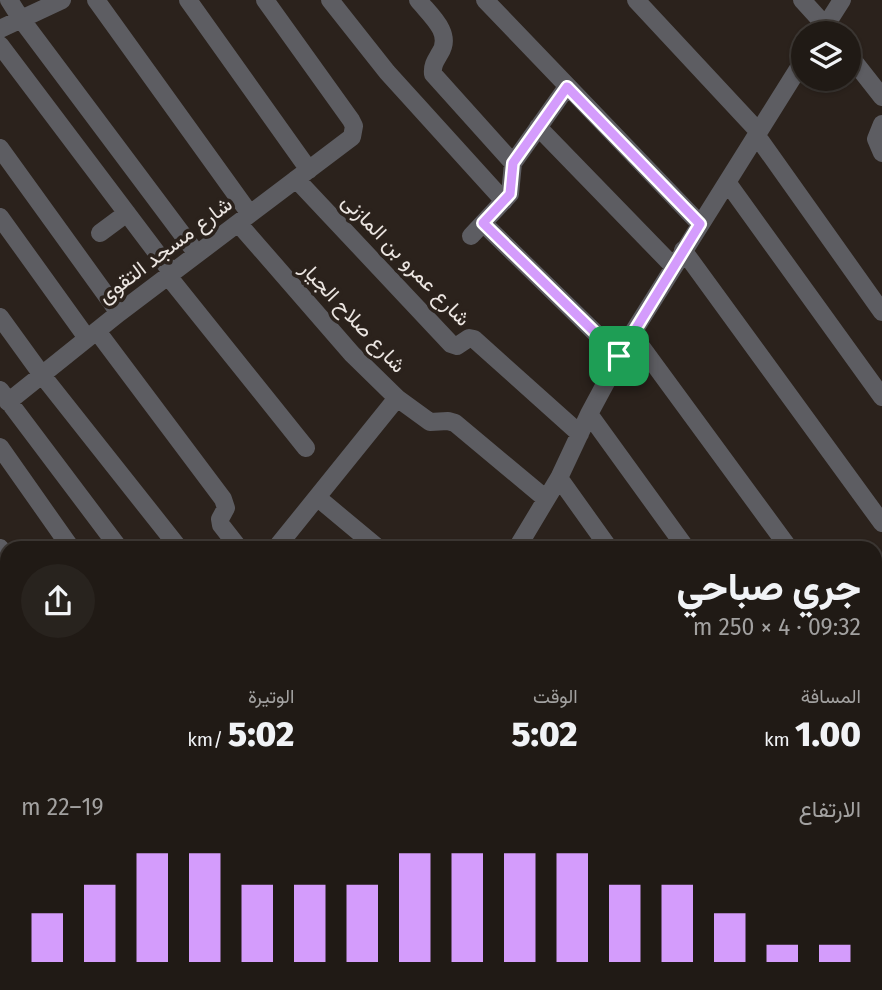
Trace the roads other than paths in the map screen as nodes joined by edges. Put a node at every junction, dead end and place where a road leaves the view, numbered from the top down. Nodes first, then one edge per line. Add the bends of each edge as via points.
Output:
1 (9, 0) edge
2 (62, 0) edge
3 (96, 0) edge
4 (188, 0) edge
5 (265, 0) edge
6 (330, 0) edge
7 (418, 0) edge
8 (485, 0) edge
9 (636, 0) edge
10 (802, 0) edge
11 (842, 0) edge
12 (22, 19) junction
13 (818, 21) edge
14 (831, 21) edge
15 (0, 29) edge
16 (0, 45) edge
17 (861, 70) edge
18 (791, 80) edge
19 (567, 87) junction
20 (882, 97) edge
21 (882, 124) edge
22 (538, 127) junction
23 (758, 134) junction
24 (0, 148) edge
25 (882, 153) edge
26 (513, 163) junction
27 (302, 175) junction
28 (727, 182) junction
29 (504, 201) junction
30 (127, 214) junction
31 (0, 217) edge
32 (244, 218) junction
33 (700, 224) junction
34 (100, 233) dead end
35 (683, 250) junction
36 (197, 254) junction
37 (673, 266) junction
38 (170, 275) junction
39 (882, 312) edge
40 (119, 313) junction
41 (0, 317) edge
42 (632, 334) junction
43 (92, 335) junction
44 (619, 356) junction
45 (42, 375) junction
46 (4, 396) edge
47 (882, 397) edge
48 (397, 398) junction
49 (589, 414) junction
50 (580, 434) junction
51 (0, 447) edge
52 (306, 449) dead end
53 (559, 478) junction
54 (318, 498) junction
55 (546, 499) junction
56 (882, 523) edge
57 (66, 541) edge
58 (114, 541) edge
59 (173, 541) edge
60 (234, 541) edge
61 (282, 541) edge
62 (370, 541) edge
63 (524, 541) edge
64 (604, 541) edge
65 (681, 541) edge
66 (782, 541) edge

1 - 12 street
2 - 12 street
3 - 32 street, شارع صلاح الجيار
4 - 27 street
5 - 27 street, شارع مسجد التقوى via 354,126 352,137
6 - 29 street via 387,72
7 - 26 street via 440,27 445,41 432,74
8 - 19 street
9 - 23 street
10 - 13 street
11 - 14 street
12 - 15 street
12 - 36 street
16 - 30 street
17 - 20 street
18 - 23 street
19 - 22 street
19 - 33 street
21 - 25 street via 876,139
22 - 26 street
22 - 37 street
23 - 28 street
23 - 39 street
24 - 40 street
26 - 29 street via 510,194
27 - 32 street, شارع مسجد التقوى
27 - 50 street, شارع عمرو بن المازنى via 451,344 474,339
28 - 33 street
28 - 47 street
29 - 44 street via 477,229
30 - 34 street
30 - 38 street
31 - 43 street
32 - 36 street, شارع مسجد التقوى
32 - 48 street, شارع صلاح الجيار via 352,354
33 - 35 street
35 - 37 street
35 - 56 street
36 - 38 street, شارع مسجد التقوى
37 - 42 street
38 - 40 street, شارع مسجد التقوى
38 - 52 street
40 - 43 street, شارع مسجد التقوى
41 - 45 street
42 - 44 street
42 - 66 street
43 - 45 street, شارع مسجد التقوى
43 - 60 street via 223,499 226,508 221,525
44 - 49 street
45 - 46 street, شارع مسجد التقوى
45 - 59 street
46 - 58 street
48 - 54 street
48 - 55 street, شارع صلاح الجيار via 430,422 454,424
49 - 50 street
49 - 65 street
50 - 53 street
51 - 57 street
53 - 55 street
53 - 64 street
54 - 61 street
54 - 62 street
55 - 63 street

